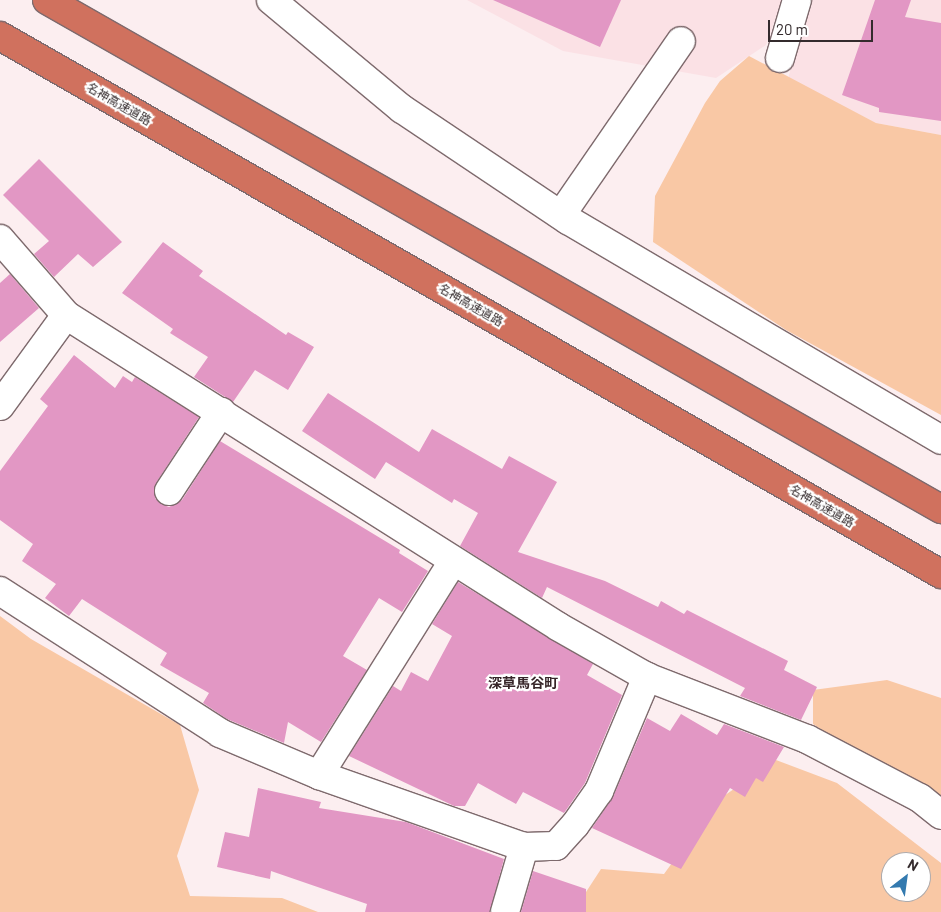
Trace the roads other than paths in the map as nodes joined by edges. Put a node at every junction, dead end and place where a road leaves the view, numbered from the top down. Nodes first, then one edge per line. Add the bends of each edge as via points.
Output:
1 (47, 0) edge
2 (271, 0) edge
3 (797, 0) edge
4 (0, 36) edge
5 (681, 41) dead end
6 (780, 58) dead end
7 (561, 215) junction
8 (0, 238) edge
9 (66, 315) junction
10 (0, 406) edge
11 (221, 412) junction
12 (941, 440) edge
13 (169, 491) dead end
14 (941, 509) edge
15 (453, 561) junction
16 (941, 574) edge
17 (0, 591) edge
18 (647, 678) junction
19 (319, 775) junction
20 (941, 815) edge
21 (524, 847) junction
22 (505, 912) edge

1 - 14 highway
2 - 7 street via 402,109
3 - 6 street
4 - 16 highway, 名神高速道路
5 - 7 street
7 - 12 street
8 - 9 street
9 - 10 street
9 - 11 street
11 - 13 street
11 - 15 street
15 - 18 street
15 - 19 street
17 - 19 street via 220,733
18 - 20 street via 807,739 920,798
18 - 21 street via 599,791 575,825 556,846
19 - 21 street
21 - 22 street

